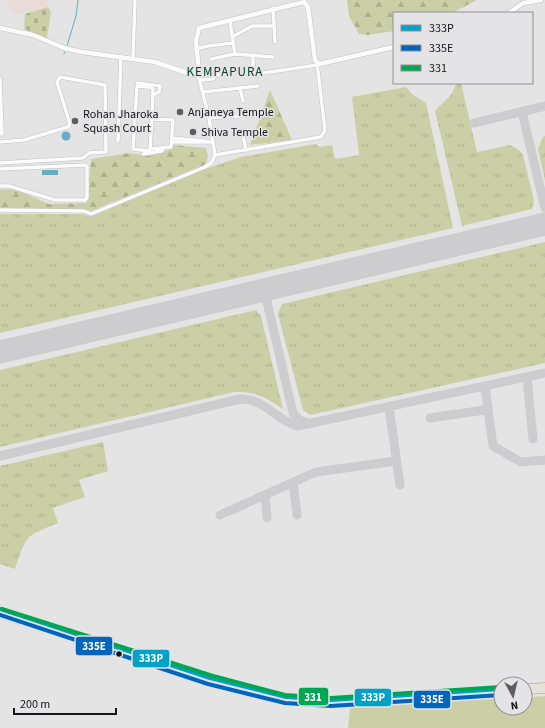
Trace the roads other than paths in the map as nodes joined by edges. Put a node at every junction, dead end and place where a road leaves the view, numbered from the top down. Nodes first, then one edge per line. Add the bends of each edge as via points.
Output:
1 (135, 0) edge
2 (541, 0) edge
3 (273, 8) junction
4 (510, 12) edge
5 (230, 21) junction
6 (274, 26) junction
7 (0, 28) edge
8 (232, 37) junction
9 (274, 42) dead end
10 (233, 43) junction
11 (393, 47) edge
12 (196, 49) junction
13 (235, 54) junction
14 (253, 55) junction
15 (121, 56) junction
16 (273, 57) dead end
17 (133, 58) junction
18 (211, 59) dead end
19 (317, 64) junction
20 (234, 73) dead end
21 (198, 74) junction
22 (0, 79) edge
23 (200, 80) junction
24 (137, 83) dead end
25 (258, 86) dead end
26 (240, 88) junction
27 (203, 92) junction
28 (153, 95) junction
29 (242, 101) dead end
30 (255, 115) dead end
31 (152, 118) junction
32 (209, 118) junction
33 (242, 131) dead end
34 (0, 134) edge
35 (172, 140) junction
36 (118, 141) dead end
37 (0, 142) edge
38 (212, 142) junction
39 (163, 148) junction
40 (150, 149) junction
41 (246, 150) junction
42 (143, 154) dead end
43 (215, 155) junction
44 (0, 163) edge
45 (0, 168) edge
46 (0, 186) edge
47 (0, 210) edge
48 (0, 609) edge
49 (0, 614) edge
50 (207, 679) junction
51 (545, 686) edge
52 (533, 687) edge
53 (493, 690) edge
54 (545, 690) edge
55 (533, 691) edge
56 (493, 694) edge

1 - 17 street
2 - 4 street via 523,3
3 - 5 street
3 - 6 street
3 - 19 street via 306,3
5 - 8 street
5 - 12 street via 199,28 196,33
6 - 8 street via 252,26
6 - 9 street
7 - 15 street via 33,35 64,48
8 - 10 street
10 - 12 street
10 - 13 street
11 - 19 street
12 - 21 street
13 - 14 street
13 - 18 street
14 - 16 street
14 - 19 street via 253,71 257,74
15 - 17 street
15 - 36 street
17 - 21 street via 161,63 193,75
19 - 41 street via 323,135
20 - 23 street
21 - 23 street
22 - 34 street
23 - 27 street
24 - 28 street via 160,86 159,92
25 - 26 street
26 - 27 street
26 - 29 street
27 - 32 street
28 - 31 street
28 - 40 street via 153,89 137,86 133,149
30 - 32 street
31 - 35 street via 173,120
31 - 40 street
32 - 38 street
33 - 41 street
35 - 38 street
35 - 39 street via 170,147
37 - 44 street via 24,140 68,127 70,124 57,82 60,77 104,86 106,152 89,153 83,158
38 - 43 street
39 - 40 street
39 - 42 street via 162,151
41 - 43 street
43 - 47 street via 212,162 205,167 94,212
45 - 46 street via 85,165 87,198 55,200 9,186
48 - 50 main road
49 - 50 main road
50 - 53 main road via 286,697 318,700 427,696
50 - 56 main road via 284,701 318,703
51 - 52 main road
54 - 55 main road

